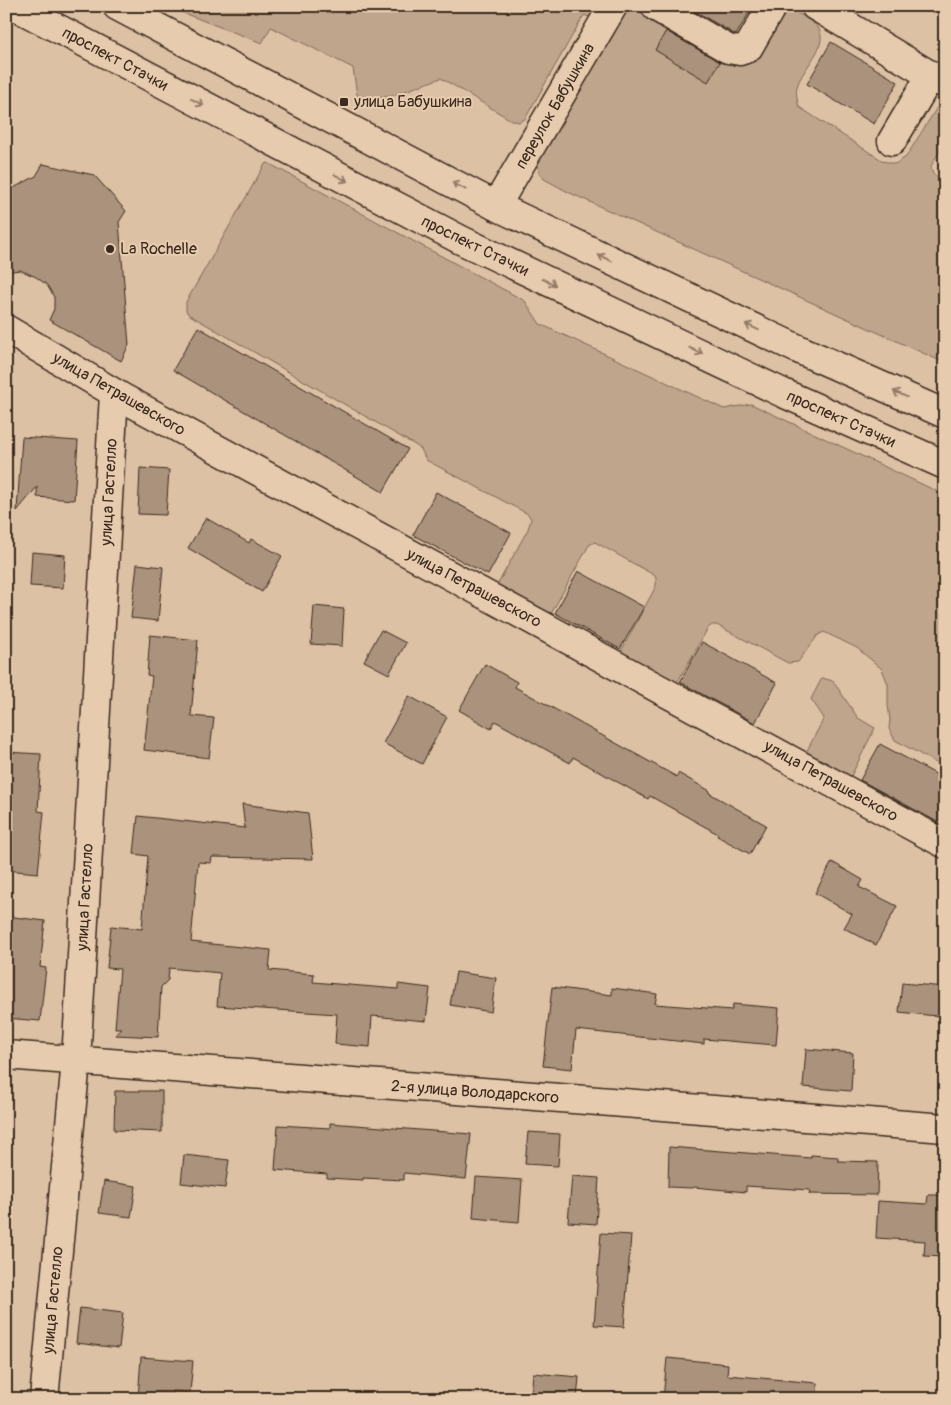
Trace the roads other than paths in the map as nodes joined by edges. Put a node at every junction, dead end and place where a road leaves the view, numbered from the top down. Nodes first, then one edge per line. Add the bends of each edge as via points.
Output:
1 (15, 6) edge
2 (117, 6) edge
3 (613, 6) edge
4 (772, 6) edge
5 (815, 6) edge
6 (656, 7) edge
7 (938, 80) edge
8 (892, 141) dead end
9 (496, 206) junction
10 (6, 329) edge
11 (6, 346) edge
12 (35, 346) junction
13 (114, 394) junction
14 (945, 414) edge
15 (945, 465) edge
16 (945, 844) edge
17 (6, 1055) edge
18 (76, 1062) junction
19 (945, 1128) edge
20 (44, 1399) edge

1 -> 15 street, проспект Стачки via 461,240 784,393
9 -> 2 street
3 - 9 street, переулок Бабушкина
4 - 6 street via 748,48 740,51 728,49
5 - 7 street
7 - 8 street
14 -> 9 street via 798,349
10 - 12 street, улица Петрашевского
11 - 12 street
12 - 13 street, улица Петрашевского
13 - 16 street, улица Петрашевского
13 - 18 street, улица Гастелло
17 - 18 street, 2-я улица Володарского
18 - 19 street, 2-я улица Володарского
18 - 20 street, улица Гастелло

